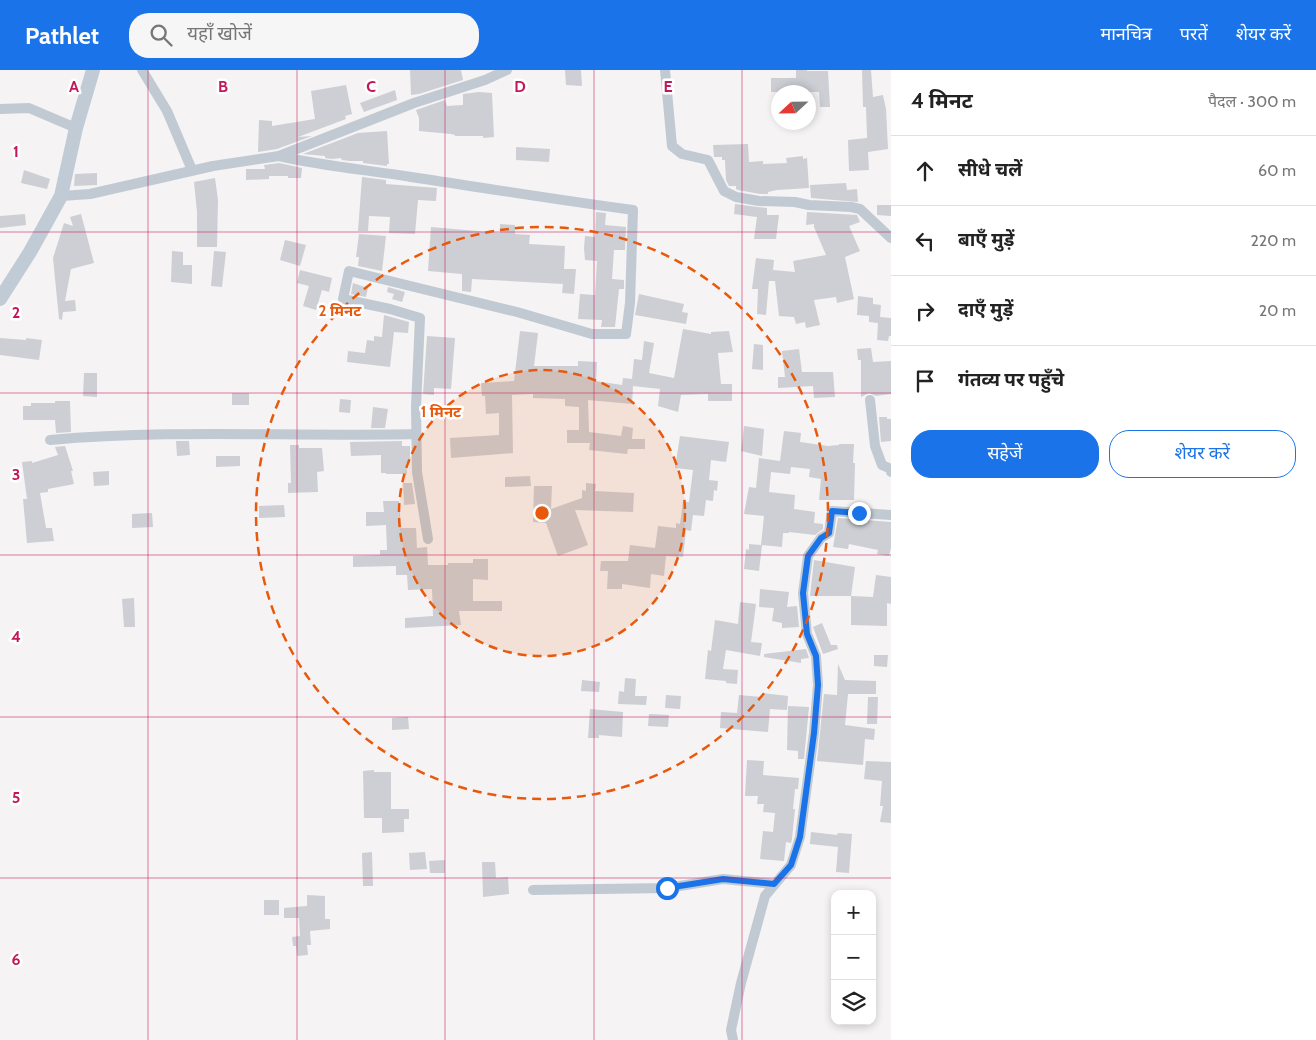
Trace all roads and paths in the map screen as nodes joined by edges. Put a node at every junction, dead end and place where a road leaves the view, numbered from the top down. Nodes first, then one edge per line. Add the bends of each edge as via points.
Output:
1 (93, 70) edge
2 (142, 70) edge
3 (507, 70) edge
4 (665, 70) edge
5 (0, 109) edge
6 (76, 128) junction
7 (279, 156) junction
8 (192, 170) junction
9 (61, 196) junction
10 (891, 238) edge
11 (0, 299) edge
12 (870, 400) dead end
13 (416, 434) junction
14 (50, 440) dead end
15 (891, 472) edge
16 (891, 515) edge
17 (428, 539) dead end
18 (774, 884) junction
19 (533, 890) dead end
20 (733, 1040) edge

1 - 6 street
2 - 8 street via 167,111
3 - 7 street
4 - 10 street via 672,146 682,154 708,160 724,191 759,201 860,209
5 - 6 street via 29,108
6 - 9 street
7 - 8 street
7 - 13 street via 633,210 626,334 592,334 349,271 343,299 390,308 420,318
8 - 9 street via 90,194
9 - 11 street
12 - 15 street via 874,446 882,465
13 - 14 street via 101,435
13 - 17 street via 417,472
16 - 18 street via 832,511 829,533 821,538 808,556 803,593 807,634 816,656 818,685 814,733 800,837 791,865
18 - 19 street via 723,879 667,888
18 - 20 street via 765,896 740,983 731,1030

